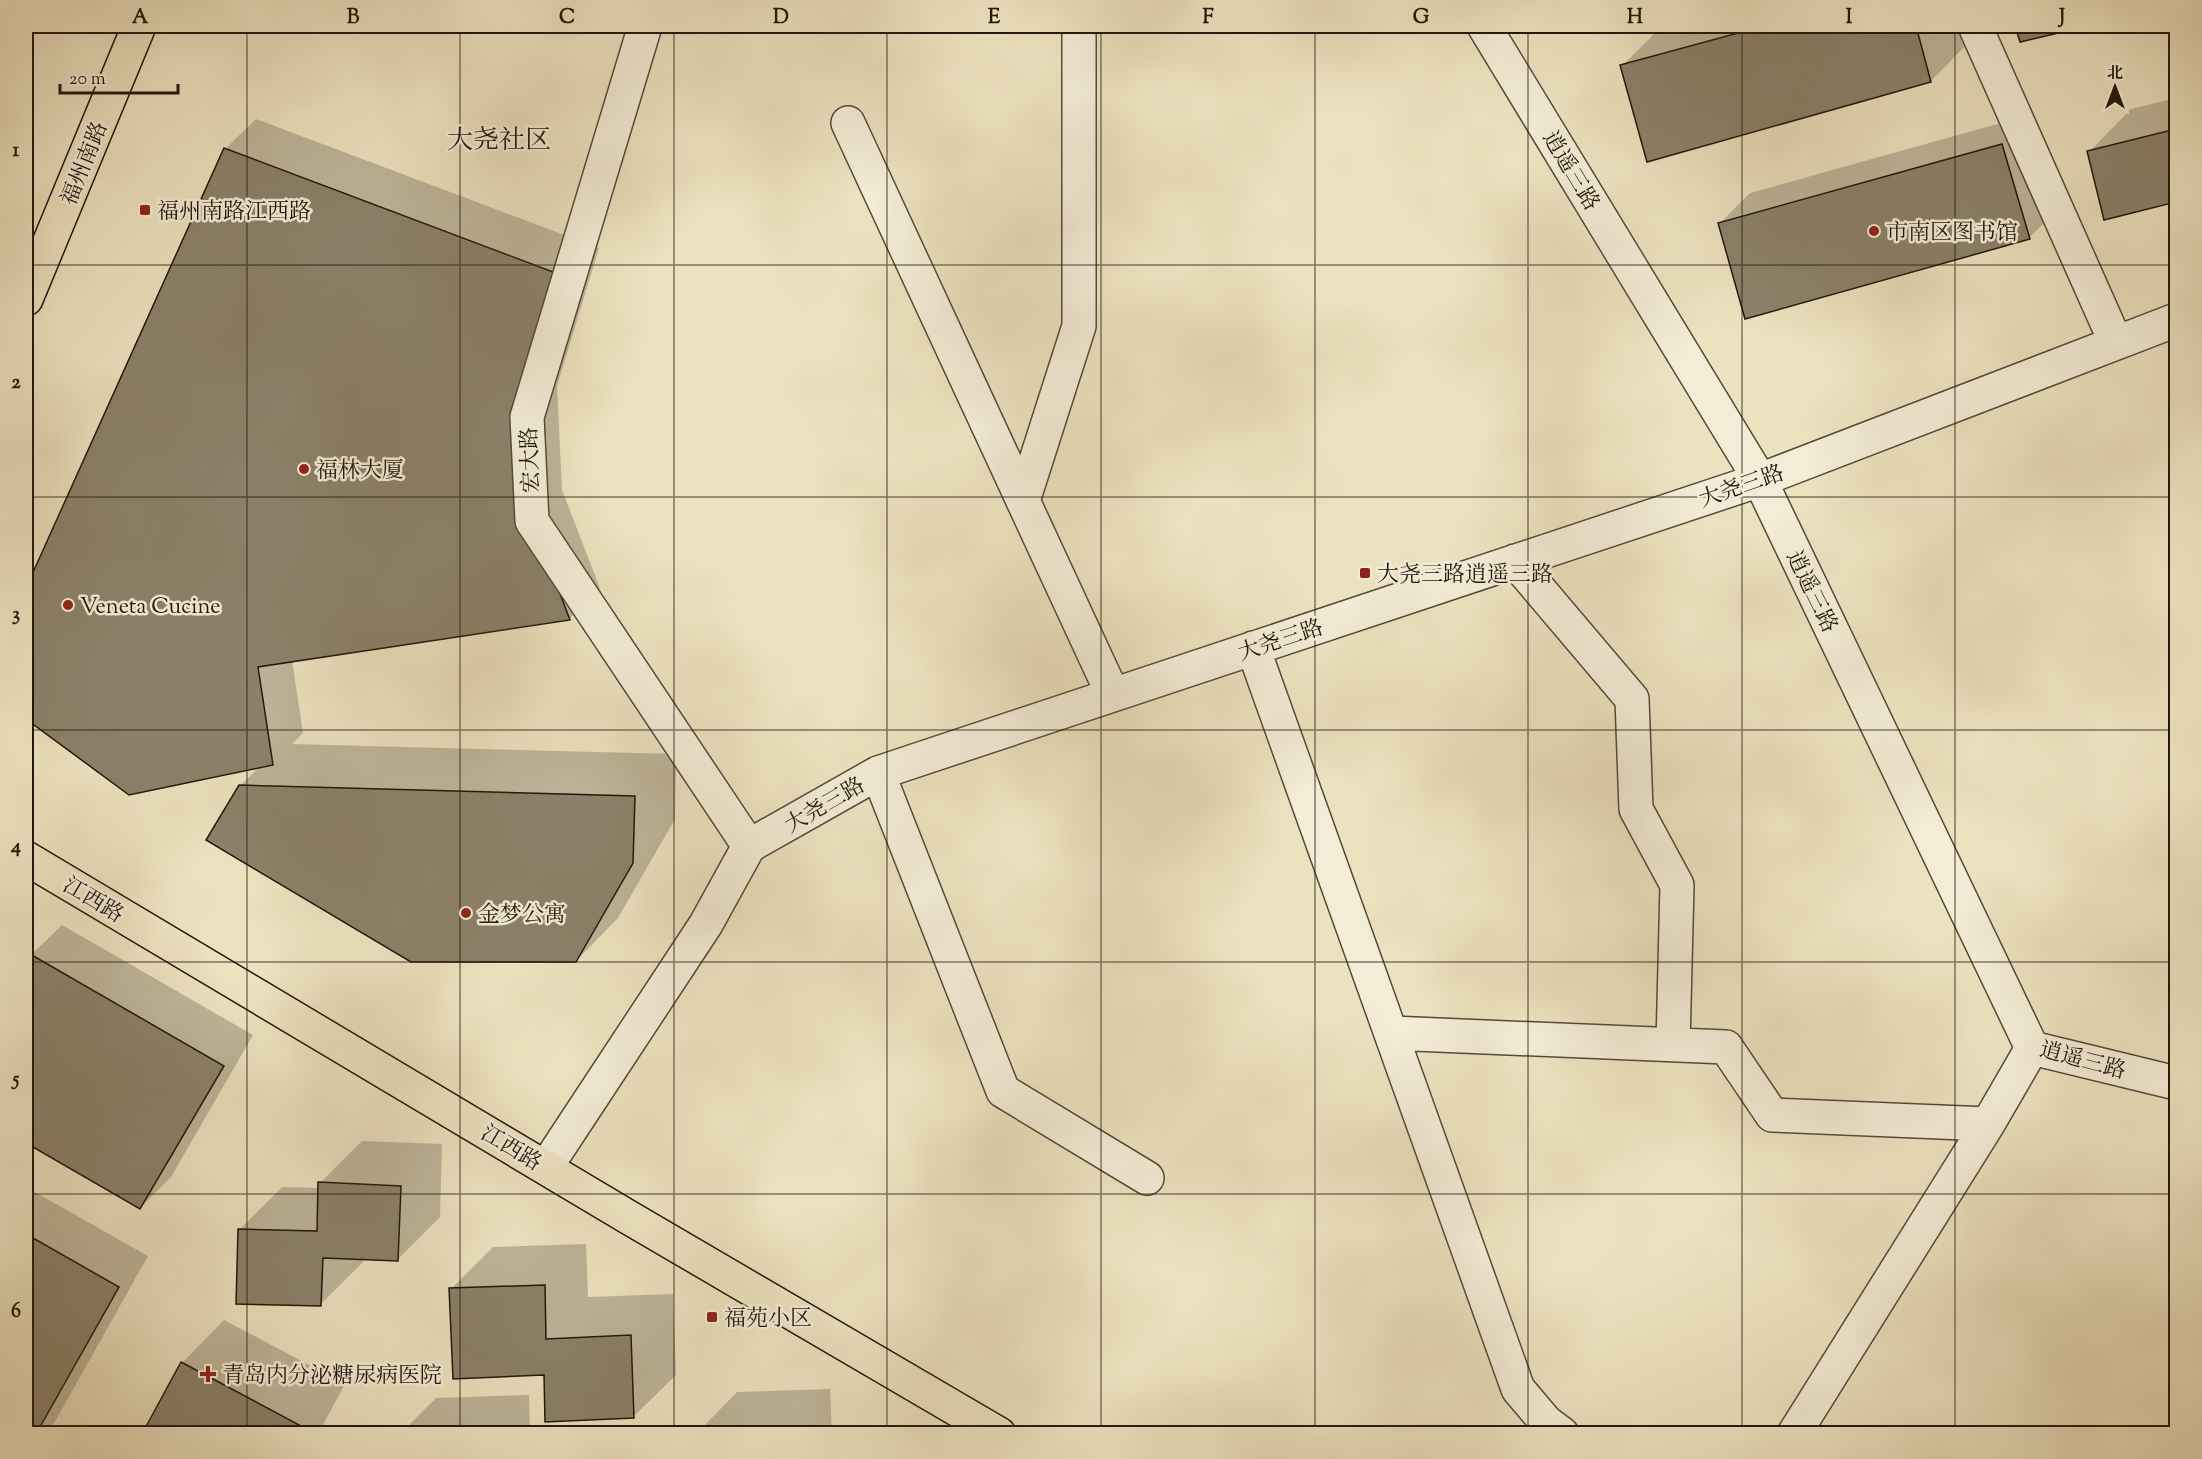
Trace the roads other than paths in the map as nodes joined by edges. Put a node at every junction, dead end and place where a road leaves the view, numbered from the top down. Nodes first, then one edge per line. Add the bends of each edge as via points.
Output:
1 (139, 26) edge
2 (645, 26) edge
3 (1079, 26) edge
4 (1484, 26) edge
5 (1975, 26) edge
6 (848, 123) dead end
7 (26, 299) edge
8 (2176, 320) edge
9 (2116, 343) junction
10 (1760, 480) junction
11 (1023, 501) junction
12 (1515, 561) junction
13 (1253, 648) junction
14 (1113, 695) junction
15 (878, 772) junction
16 (749, 846) junction
17 (26, 858) edge
18 (1391, 1034) junction
19 (1673, 1044) junction
20 (2032, 1048) junction
21 (2176, 1083) edge
22 (1988, 1124) junction
23 (546, 1167) junction
24 (1147, 1178) dead end
25 (978, 1428) edge
26 (1562, 1434) edge
27 (1794, 1434) edge

1 - 7 main road, 福州南路
2 - 16 street, 宏大路 via 527,417 532,521
3 - 11 street via 1079,326
4 - 10 street, 逍遥三路
5 - 9 street
6 - 11 street
8 - 9 street, 大尧三路
9 - 10 street, 大尧三路
10 - 12 street, 大尧三路
10 - 20 street, 逍遥三路
11 - 14 street
12 - 13 street, 大尧三路
12 - 19 street via 1632,699 1636,809 1677,885
13 - 14 street, 大尧三路
13 - 18 street
14 - 15 street, 大尧三路
15 - 16 street, 大尧三路
15 - 24 street via 1003,1091
16 - 23 street via 706,924
17 - 23 main road, 江西路
18 - 19 street
18 - 26 street via 1518,1389 1546,1422
19 - 22 street via 1726,1047 1772,1114
20 - 21 street, 逍遥三路
20 - 22 street
22 - 27 street
23 - 25 main road, 江西路

